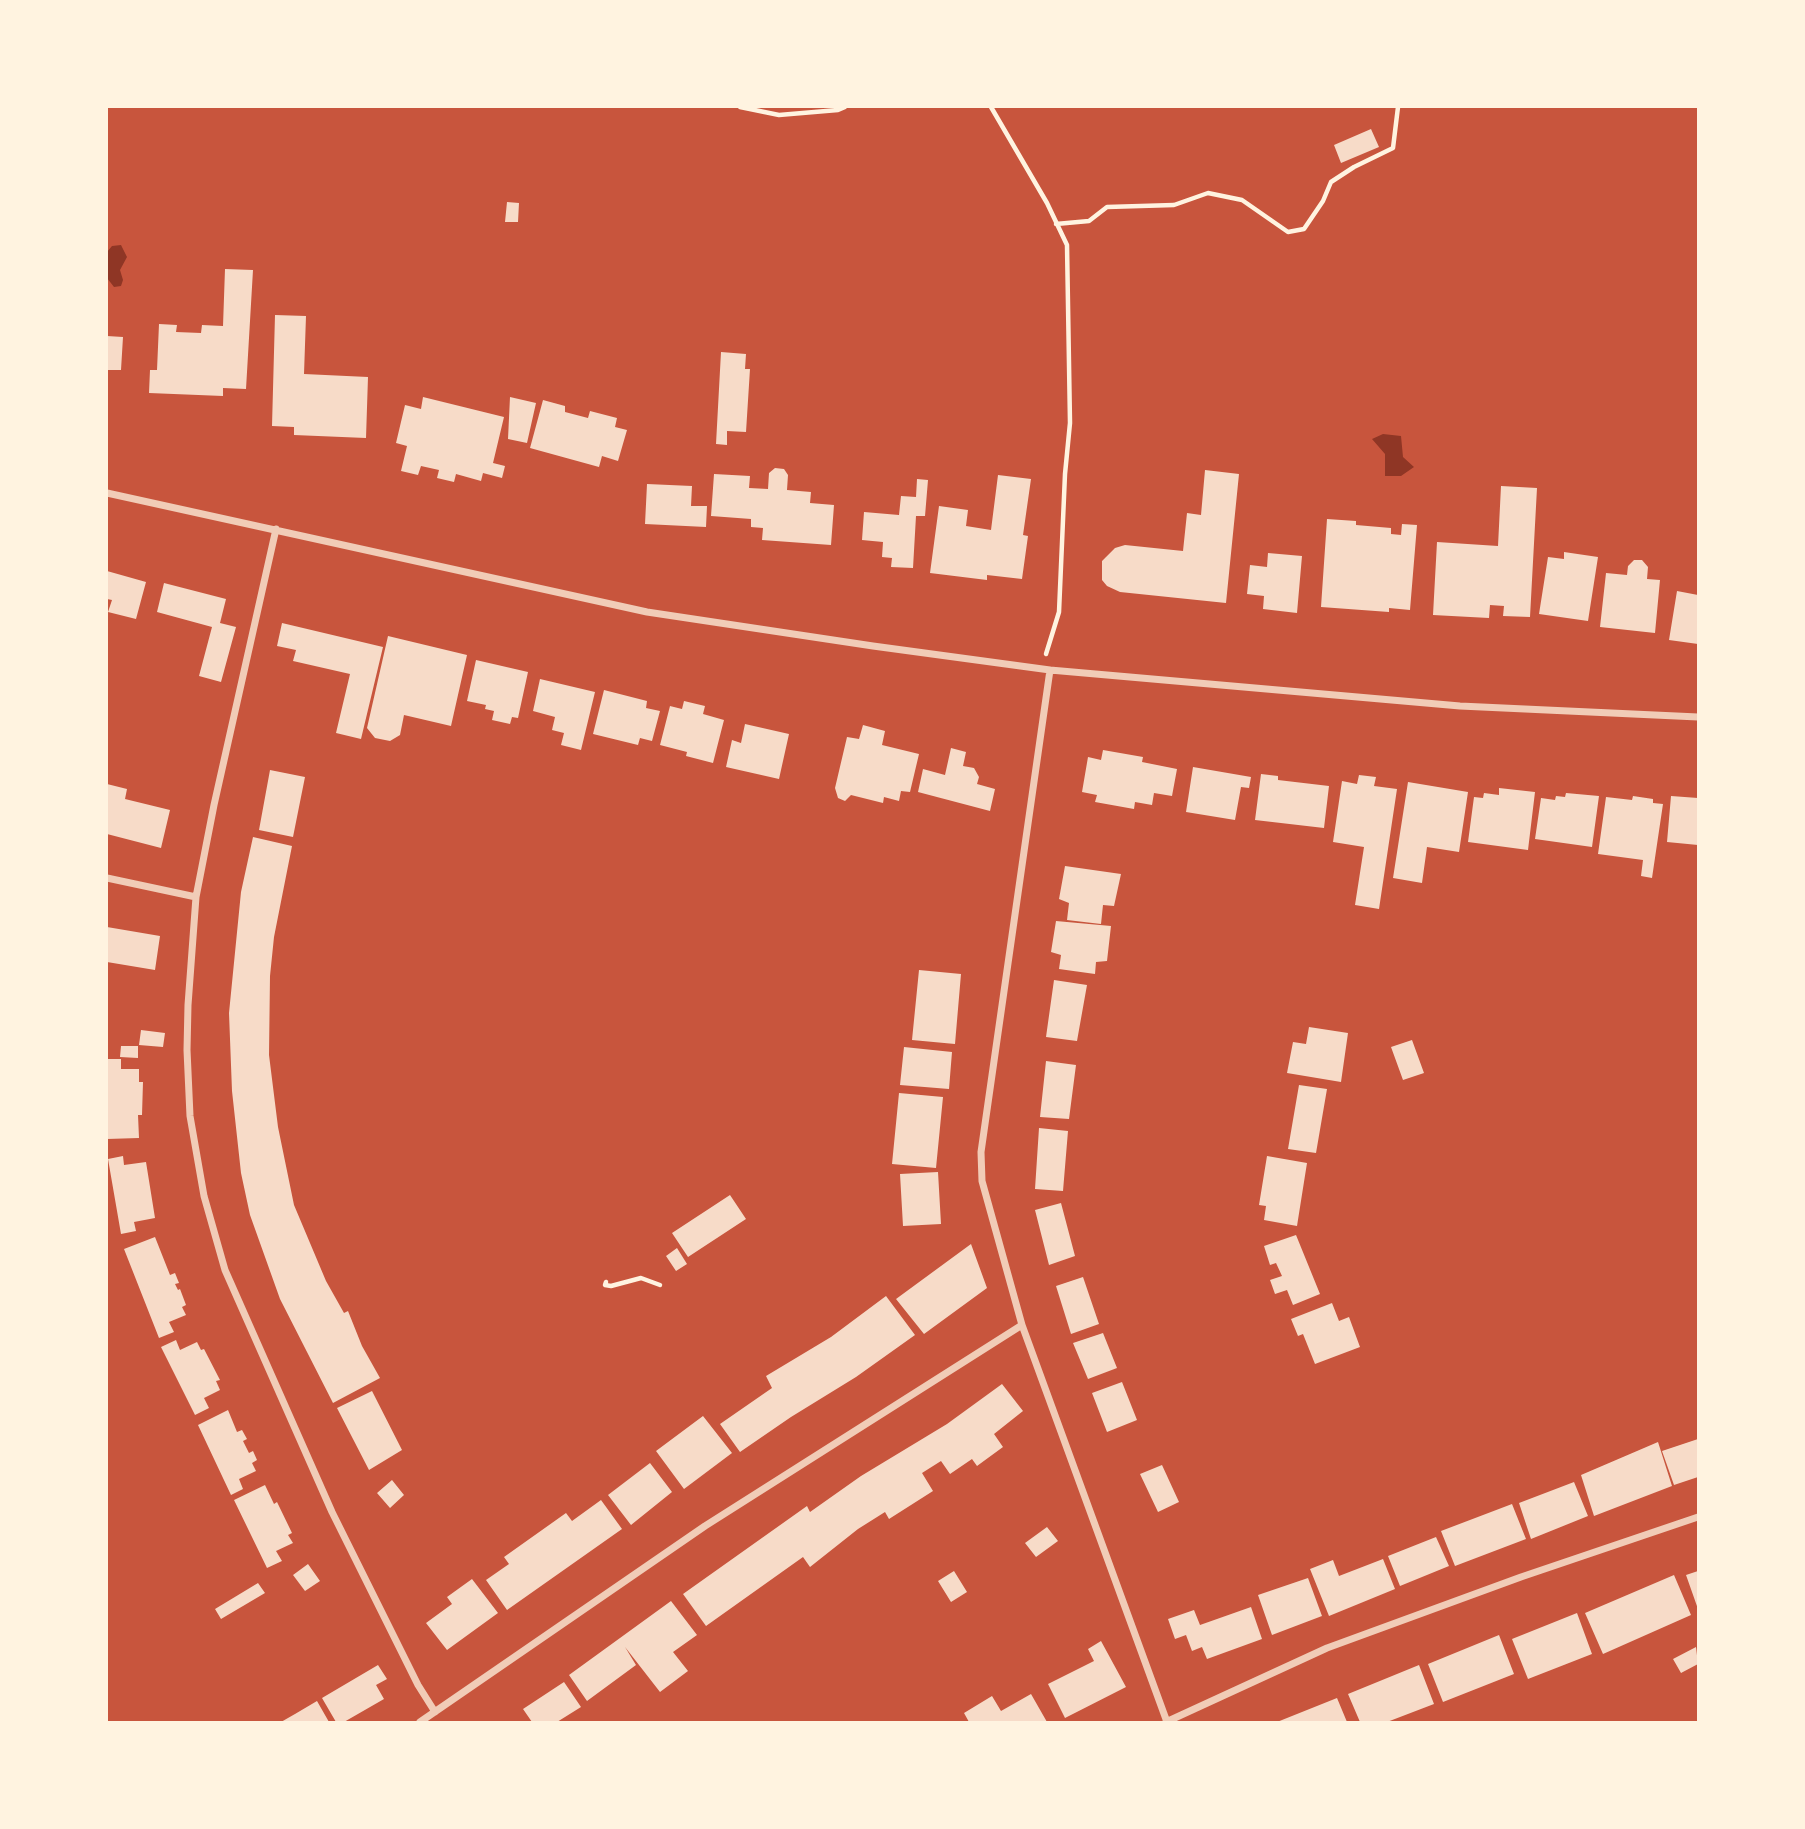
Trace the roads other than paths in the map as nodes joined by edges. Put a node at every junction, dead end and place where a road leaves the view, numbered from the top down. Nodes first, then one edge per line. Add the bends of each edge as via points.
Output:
1 (107, 493) edge
2 (276, 529) junction
3 (1046, 670) junction
4 (1698, 717) edge
5 (107, 878) edge
6 (197, 897) junction
7 (1022, 1325) junction
8 (1698, 1517) edge
9 (435, 1712) junction
10 (420, 1722) edge
11 (1167, 1722) edge

1 - 2 street
2 - 3 street via 647,612
2 - 6 street
3 - 4 street via 1460,706
3 - 7 street via 981,1152 982,1181
5 - 6 street
6 - 9 street via 188,1005 190,1116 204,1196 225,1270 332,1512
7 - 9 street via 705,1526
7 - 11 street
8 - 11 street via 1327,1648
9 - 10 street

